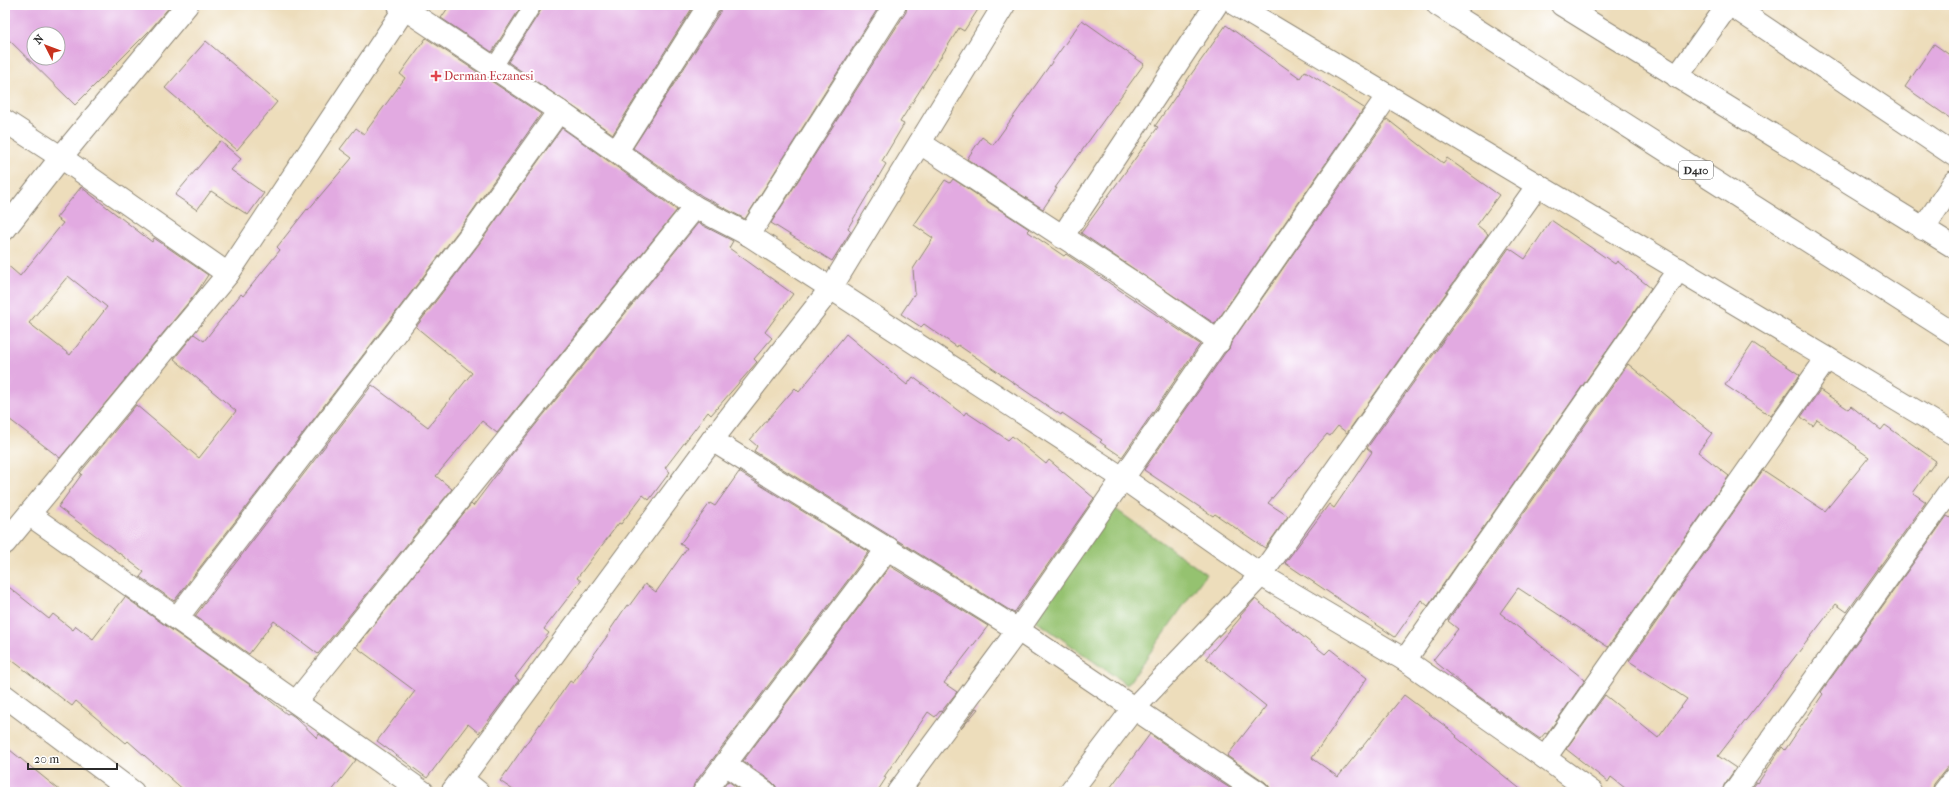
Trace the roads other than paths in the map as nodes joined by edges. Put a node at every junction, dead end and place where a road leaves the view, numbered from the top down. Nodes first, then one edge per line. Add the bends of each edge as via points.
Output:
1 (188, 5) edge
2 (533, 5) edge
3 (709, 5) edge
4 (895, 5) edge
5 (1004, 5) edge
6 (1216, 5) edge
7 (1236, 5) edge
8 (1438, 5) edge
9 (1562, 5) edge
10 (1730, 5) edge
11 (404, 6) edge
12 (494, 67) junction
13 (1677, 77) junction
14 (1388, 95) junction
15 (559, 111) junction
16 (5, 121) edge
17 (920, 143) junction
18 (617, 151) junction
19 (1954, 155) edge
20 (62, 158) junction
21 (1954, 182) edge
22 (1538, 185) junction
23 (695, 207) junction
24 (5, 229) edge
25 (1923, 229) junction
26 (749, 235) junction
27 (1062, 237) junction
28 (1954, 247) edge
29 (1679, 269) junction
30 (228, 274) junction
31 (831, 288) junction
32 (1954, 334) edge
33 (1219, 342) junction
34 (1827, 358) junction
35 (1954, 434) edge
36 (712, 440) junction
37 (1124, 479) junction
38 (1954, 484) edge
39 (30, 515) junction
40 (5, 543) edge
41 (888, 548) junction
42 (1261, 575) junction
43 (177, 618) junction
44 (1018, 630) junction
45 (1405, 660) junction
46 (7, 700) edge
47 (296, 702) junction
48 (1134, 708) junction
49 (1545, 758) junction
50 (725, 764) junction
51 (1954, 779) edge
52 (464, 788) edge
53 (132, 792) edge
54 (423, 792) edge
55 (704, 792) edge
56 (765, 792) edge
57 (898, 792) edge
58 (1070, 792) edge
59 (1258, 792) edge
60 (1592, 792) edge
61 (1734, 792) edge
62 (1944, 792) edge

1 - 20 main road
2 - 12 lane
3 - 18 main road
4 - 26 main road
5 - 17 main road
6 - 27 main road
7 - 14 main road
8 - 32 main road, D410
9 - 13 main road
10 - 13 main road
10 - 19 main road
11 - 12 main road
11 - 30 main road
12 - 15 main road
13 - 25 main road
14 - 22 main road
14 - 33 main road
15 - 18 main road
15 - 43 main road via 469,237
16 - 20 main road
17 - 27 main road
17 - 31 main road
18 - 23 main road
20 - 24 main road
20 - 30 main road
21 - 25 main road
22 - 29 main road
22 - 42 main road
23 - 26 main road
23 - 47 main road
25 - 28 main road
26 - 31 main road
27 - 33 main road
29 - 34 main road
29 - 45 main road
30 - 39 main road
31 - 36 main road
31 - 37 main road
33 - 37 main road
34 - 35 main road
34 - 49 main road
36 - 41 main road
36 - 52 main road
37 - 42 main road
37 - 44 main road
38 - 61 main road
39 - 40 main road
39 - 43 main road
41 - 44 main road
41 - 50 main road
42 - 45 main road
42 - 48 main road
43 - 47 main road
44 - 48 main road
44 - 57 main road
45 - 49 main road
46 - 53 main road
47 - 54 main road
48 - 58 main road
48 - 59 main road
49 - 60 main road
50 - 55 main road
50 - 56 main road
51 - 62 main road

